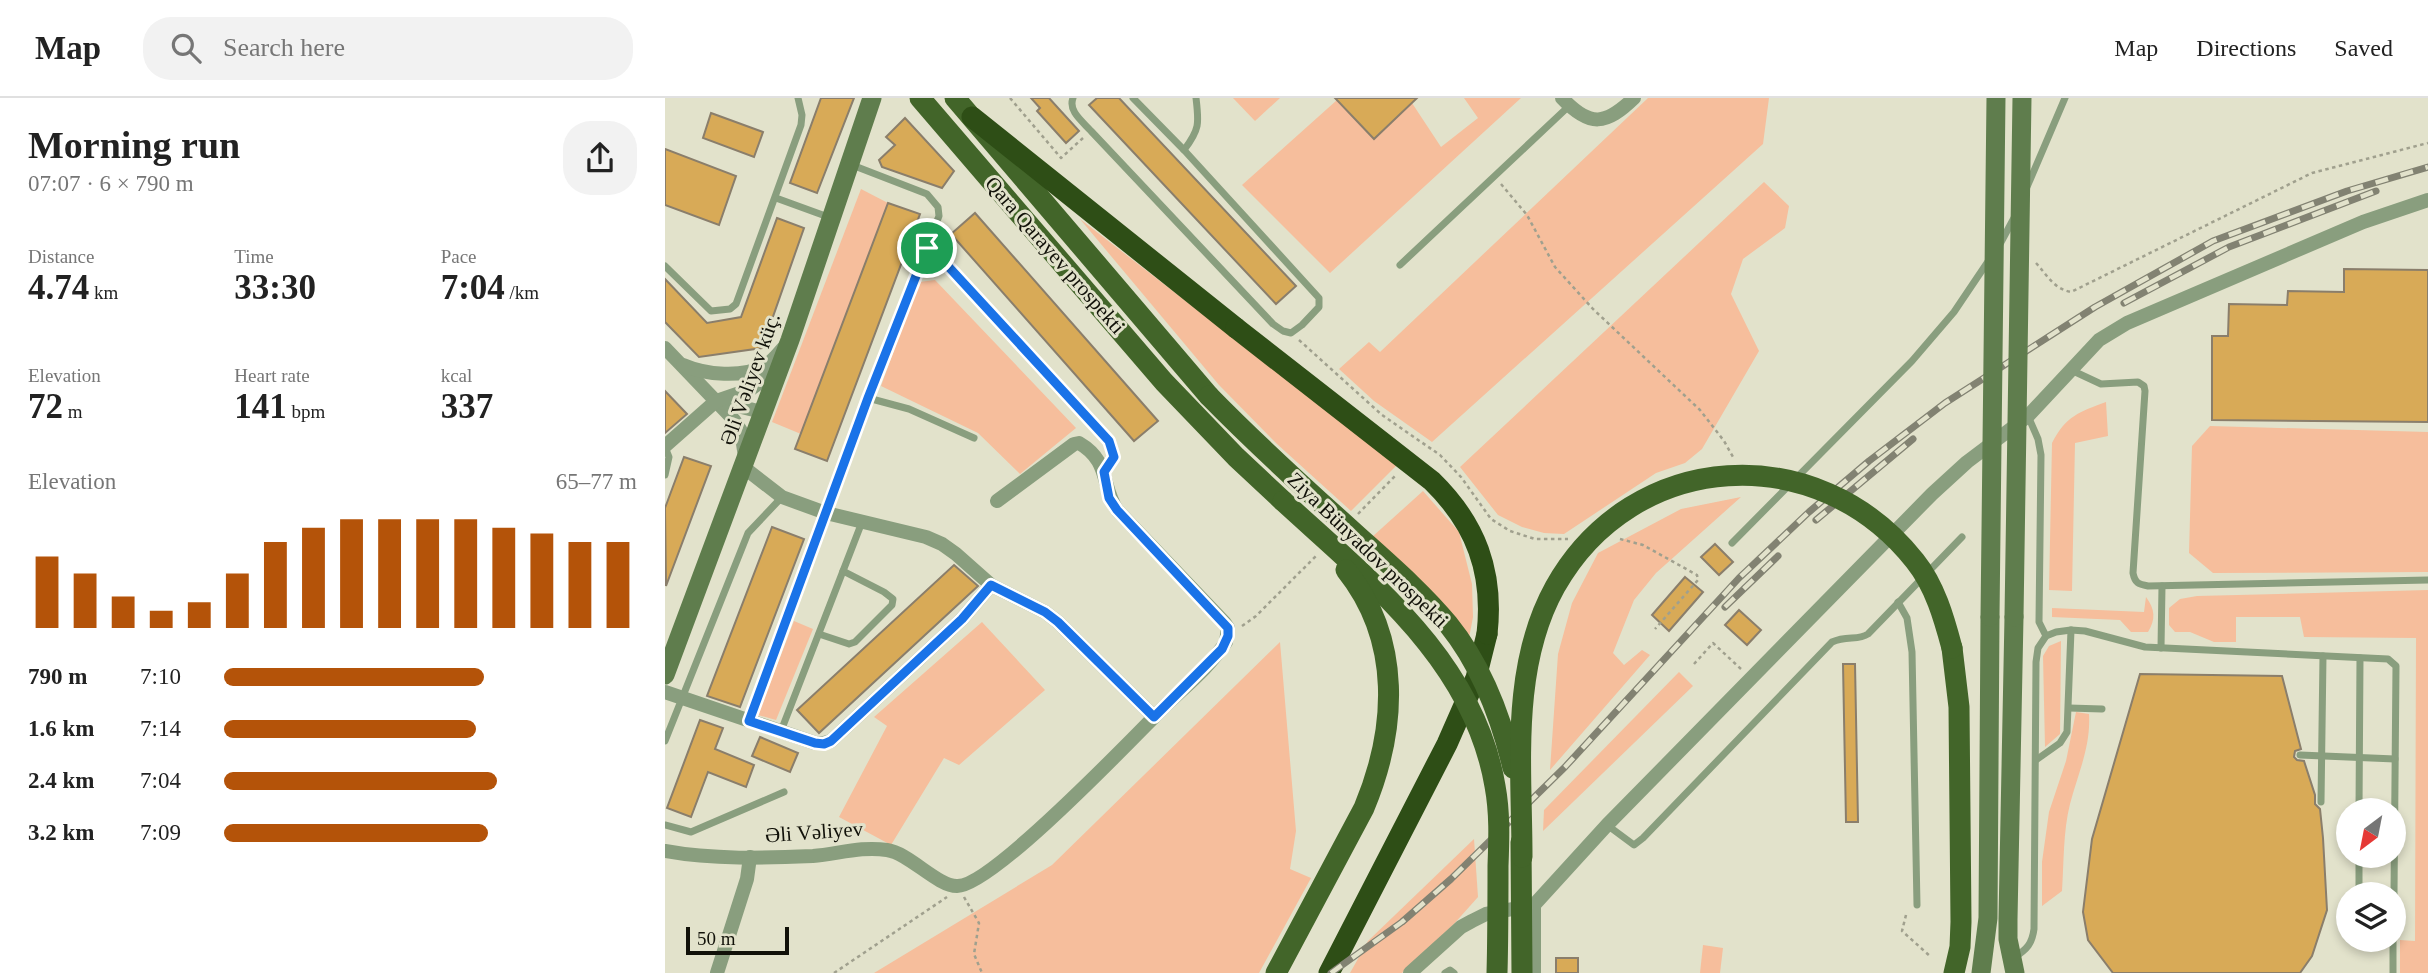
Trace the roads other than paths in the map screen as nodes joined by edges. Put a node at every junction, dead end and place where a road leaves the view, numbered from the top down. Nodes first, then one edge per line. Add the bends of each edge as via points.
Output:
1 (798, 98) edge
2 (873, 98) edge
3 (904, 98) edge
4 (955, 98) edge
5 (1073, 98) edge
6 (1133, 98) edge
7 (1196, 98) edge
8 (1634, 98) edge
9 (1996, 98) edge
10 (2022, 98) edge
11 (2065, 98) edge
12 (1566, 102) edge
13 (924, 103) edge
14 (972, 117) junction
15 (1184, 150) junction
16 (851, 164) junction
17 (776, 198) junction
18 (2428, 200) edge
19 (831, 219) junction
20 (927, 248) junction
21 (665, 265) edge
22 (1400, 265) dead end
23 (790, 340) junction
24 (665, 348) edge
25 (681, 364) junction
26 (780, 367) junction
27 (2070, 370) junction
28 (1209, 396) joint
29 (868, 398) junction
30 (716, 401) junction
31 (762, 412) junction
32 (1191, 412) joint
33 (2028, 416) junction
34 (974, 438) dead end
35 (665, 447) edge
36 (744, 462) junction
37 (1104, 472) junction
38 (665, 475) edge
39 (782, 497) junction
40 (997, 501) dead end
41 (1283, 501) junction
42 (826, 513) junction
43 (862, 522) junction
44 (1962, 537) dead end
45 (1732, 543) dead end
46 (843, 571) junction
47 (2428, 580) edge
48 (991, 585) junction
49 (2162, 586) junction
50 (1898, 602) junction
51 (2071, 630) junction
52 (819, 634) junction
53 (2046, 636) junction
54 (2161, 648) junction
55 (2323, 656) junction
56 (2361, 657) junction
57 (665, 675) edge
58 (665, 692) edge
59 (682, 698) junction
60 (2069, 708) junction
61 (2102, 709) dead end
62 (1154, 717) junction
63 (749, 721) junction
64 (781, 732) junction
65 (665, 741) edge
66 (2300, 755) dead end
67 (2322, 756) junction
68 (2360, 757) junction
69 (2395, 759) junction
70 (2036, 760) junction
71 (784, 792) dead end
72 (2359, 798) edge
73 (2321, 802) dead end
74 (665, 825) edge
75 (1607, 825) junction
76 (665, 851) edge
77 (750, 857) junction
78 (1523, 857) junction
79 (2394, 882) edge
80 (1534, 905) junction
81 (1917, 905) dead end
82 (2393, 952) edge
83 (2013, 966) edge
84 (717, 973) edge
85 (1276, 973) edge
86 (1329, 973) edge
87 (1410, 973) edge
88 (1445, 973) edge
89 (1454, 973) edge
90 (1497, 973) edge
91 (1522, 973) edge
92 (1534, 973) edge
93 (1954, 973) edge
94 (1981, 973) edge
95 (2393, 973) edge

1 - 17 lane via 801,125
2 - 16 main road, Əli Vəliyev küç.
3 - 13 main road
4 - 14 main road, Qara Qarayev prospekti
5 - 15 lane via 1073,111 1091,131 1273,324 1291,333 1319,307 1319,298
6 - 15 lane
7 - 15 lane via 1199,124
8 - 12 street via 1605,120 1582,116
9 - 94 main road, bridge via 1988,918
10 - 83 main road, bridge via 2008,919
11 - 45 lane via 2008,232 1954,312 1912,361
12 - 22 lane
13 - 32 main road, Qara Qarayev prospekti
14 - 28 main road, Qara Qarayev prospekti
14 - 86 highway, bridge via 1431,481 1459,511 1481,553 1487,634 1476,678
16 - 19 main road, Əli Vəliyev küç.
16 - 20 lane via 935,201 939,216
17 - 19 lane
17 - 21 lane via 741,294 730,309 711,311
18 - 27 street via 2363,222 2127,323 2099,340
19 - 23 main road, Əli Vəliyev küç.
20 - 29 lane
20 - 37 lane via 1109,441 1114,457
23 - 25 street via 765,366 744,373 706,372
23 - 26 main road, Əli Vəliyev küç.
24 - 25 street
25 - 30 street
26 - 30 street via 751,389
26 - 31 main road, Əli Vəliyev küç.
27 - 33 street
27 - 49 lane via 2101,384 2138,382 2144,386 2133,573 2139,584
28 - 78 main road, Ziya Bünyadov prospekti, bridge via 1393,568 1455,635 1489,692 1506,734
29 - 34 lane via 909,409
29 - 42 lane
30 - 31 street
30 - 35 street
30 - 36 street via 741,432
31 - 36 main road, Əli Vəliyev küç.
32 - 41 main road, Ziya Bünyadov prospekti
33 - 53 lane via 2041,455 2039,622
33 - 75 street via 1953,474
35 - 38 lane via 669,457
36 - 39 street
36 - 57 main road, Əli Vəliyev küç.
37 - 40 street via 1083,446 1074,444
37 - 62 street via 1109,498 1117,510 1228,628 1222,649
39 - 42 street
39 - 59 lane via 748,533
41 - 85 main road, bridge via 1349,573 1365,601 1387,664 1389,716 1385,747 1364,808
41 - 90 main road, Ziya Bünyadov prospekti, bridge via 1394,603 1430,643 1449,669 1480,731 1499,817
42 - 43 street
42 - 63 lane
43 - 46 lane
43 - 48 street via 942,544
44 - 50 lane
46 - 52 lane
46 - 52 lane via 884,592 893,599 892,605 855,642
47 - 49 lane
48 - 62 street via 1058,622
48 - 64 street via 962,619 831,741 815,743
49 - 54 lane
50 - 75 lane via 1863,637 1832,642 1634,845
50 - 81 lane via 1907,618 1912,652
51 - 53 lane
51 - 54 lane
51 - 60 lane
52 - 64 lane
53 - 70 lane via 2036,662
54 - 55 lane
55 - 56 lane
55 - 67 lane
56 - 68 lane
56 - 69 lane via 2388,659 2396,666
58 - 59 street
59 - 63 street
59 - 65 lane
60 - 61 lane
60 - 70 lane via 2065,738
62 - 77 street, Əli Vəliyev via 1069,803 969,882 957,886 890,850
63 - 64 street
66 - 67 lane
67 - 68 lane
67 - 73 lane
68 - 69 lane
68 - 72 lane
69 - 79 lane
70 - 83 lane via 2034,929 2028,949
71 - 74 lane via 691,832
75 - 80 street
76 - 77 street, Əli Vəliyev
77 - 84 street
78 - 91 main road, Ziya Bünyadov prospekti, bridge
78 - 93 main road, bridge via 1522,716 1532,642 1568,568 1607,525 1665,490 1739,474 1797,481 1827,492 1878,523 1917,563 1943,614 1959,707 1961,922
80 - 87 street via 1472,921
80 - 92 street
82 - 95 lane
88 - 89 lane

